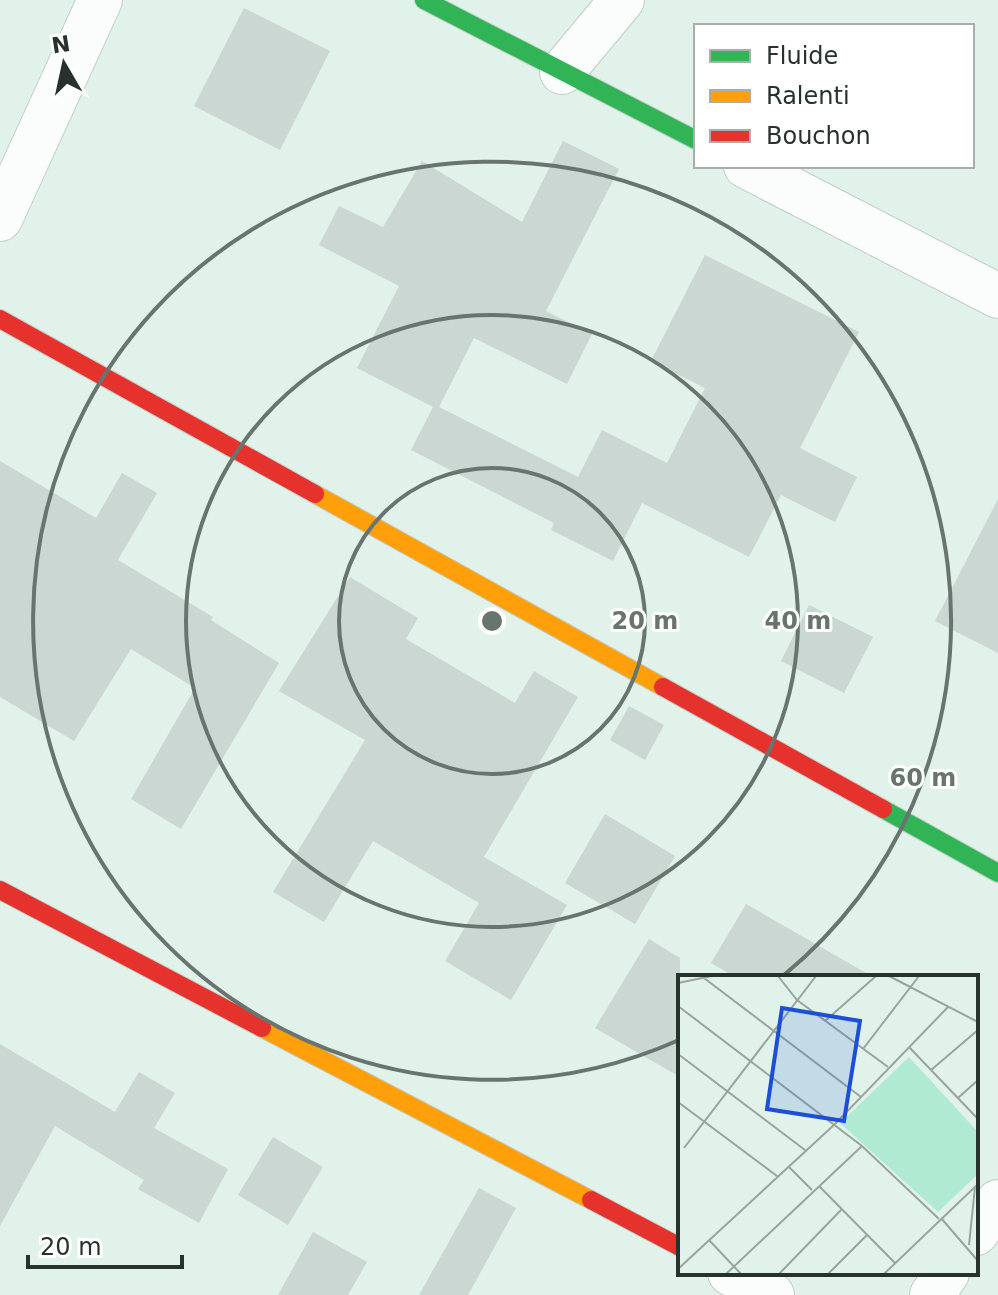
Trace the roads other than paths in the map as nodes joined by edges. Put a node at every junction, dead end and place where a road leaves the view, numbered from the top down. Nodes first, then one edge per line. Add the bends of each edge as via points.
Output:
1 (100, 0) edge
2 (424, 0) edge
3 (622, 0) edge
4 (562, 72) junction
5 (694, 139) edge
6 (750, 168) edge
7 (0, 219) edge
8 (998, 296) edge
9 (0, 319) edge
10 (998, 873) edge
11 (0, 890) edge
12 (998, 1202) edge
13 (978, 1230) edge
14 (678, 1246) edge
15 (734, 1275) edge
16 (946, 1275) edge
17 (772, 1295) edge
18 (932, 1295) edge

1 - 7 street
2 - 4 street
3 - 4 street
4 - 5 street
6 - 8 street
9 - 10 street
11 - 14 street
12 - 13 street
15 - 17 street
16 - 18 street

